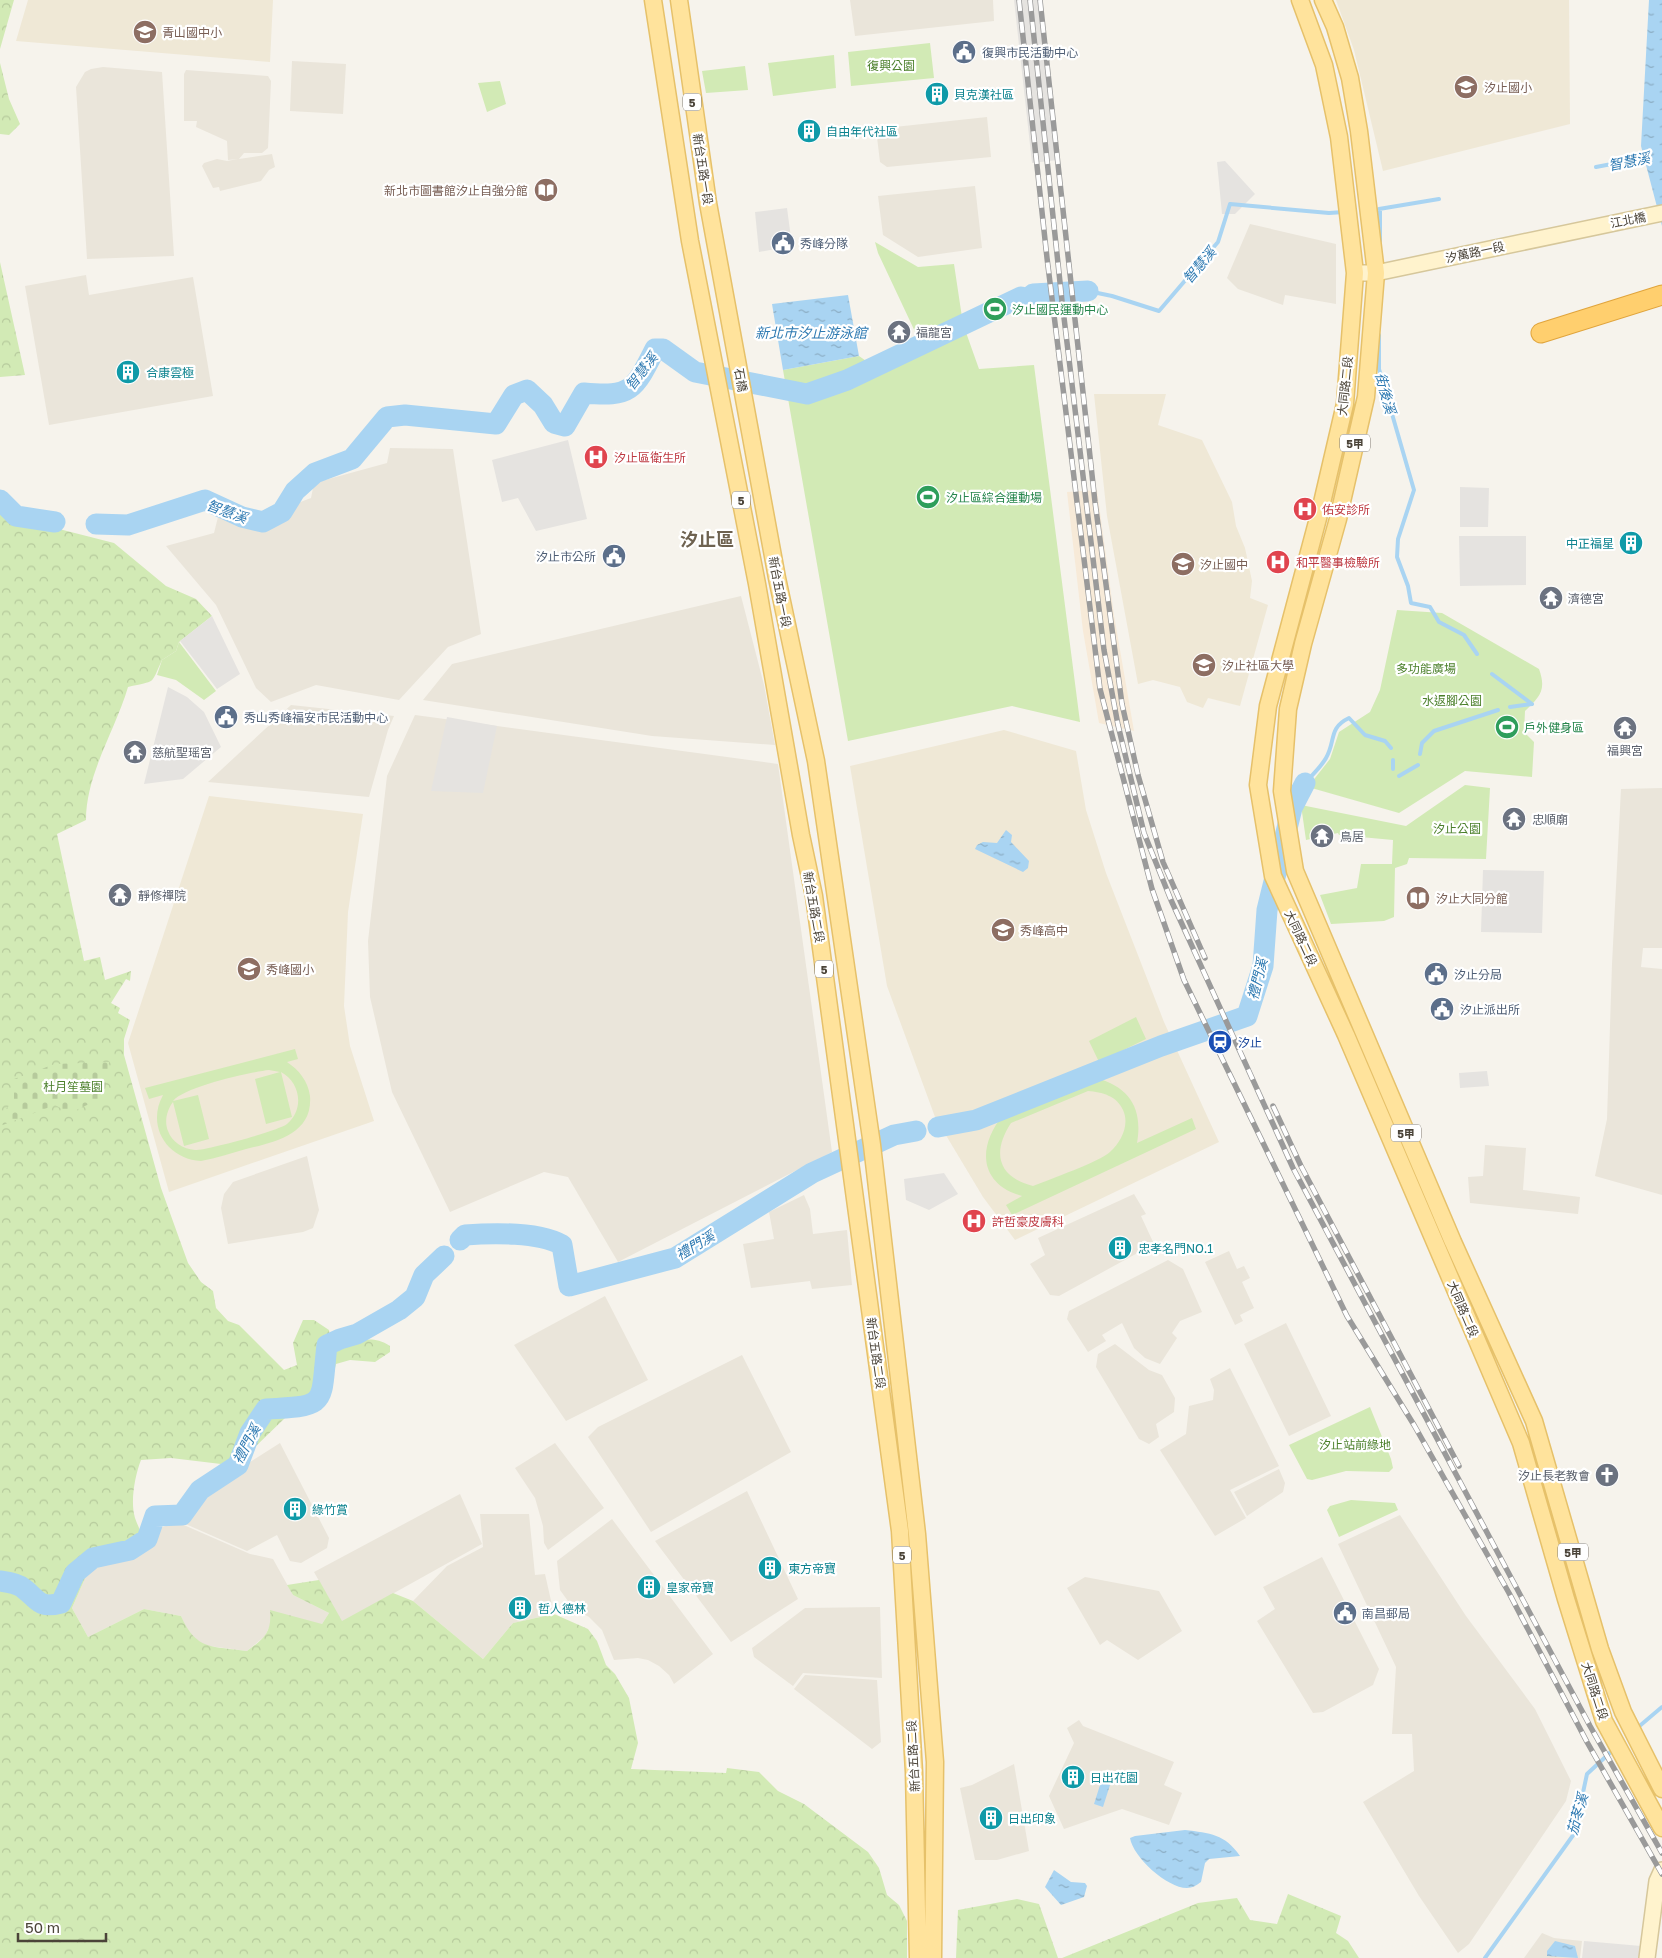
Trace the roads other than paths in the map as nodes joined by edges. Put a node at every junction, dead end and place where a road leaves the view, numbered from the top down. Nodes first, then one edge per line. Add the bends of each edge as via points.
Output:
1 (653, 0) edge
2 (679, 0) edge
3 (1300, 0) edge
4 (1323, 0) edge
5 (1662, 214) edge
6 (1594, 226) joint
7 (1380, 272) junction
8 (1355, 273) junction
9 (1662, 295) edge
10 (1541, 333) dead end
11 (708, 334) joint
12 (733, 337) joint
13 (724, 416) joint
14 (749, 423) joint
15 (1294, 605) junction
16 (1313, 610) junction
17 (786, 753) joint
18 (816, 761) joint
19 (1294, 871) junction
20 (1273, 876) junction
21 (1662, 1789) edge
22 (1662, 1828) edge
23 (1662, 1870) edge
24 (918, 1958) edge
25 (934, 1958) edge
26 (1647, 1958) edge

1 - 11 main road, 新台五路一段 / 5 via 690,241
2 - 12 main road, 新台五路一段 / 5 via 698,140
3 - 8 main road, 大同路二段 / 5甲 via 1324,65 1339,137
4 - 7 main road, 大同路二段 / 5甲 via 1335,27 1350,78 1373,253
5 - 6 street, 江北橋
6 - 7 street, 汐萬路一段
7 - 8 street, 汐萬路一段
7 - 16 main road, 大同路二段 / 5甲 via 1366,397
8 - 15 main road, 大同路二段 / 5甲 via 1345,404
9 - 10 highway
11 - 13 main road, 石橋 / 5
12 - 14 main road, 石橋 / 5
13 - 17 main road, 新台五路一段 / 5
14 - 18 main road, 新台五路一段 / 5 via 777,578
15 - 16 main road
15 - 20 main road, 大同路二段 / 5甲 via 1268,706 1258,785
16 - 19 main road, 大同路二段 / 5甲 via 1288,709 1282,791
17 - 24 main road, 新台五路二段 / 5 via 815,902 900,1532 914,1772
18 - 25 main road, 新台五路二段 / 5 via 872,1145 917,1534 935,1762
19 - 20 main road
19 - 21 main road, 大同路二段 / 5甲 via 1452,1242 1534,1421 1600,1649 1623,1712
20 - 22 main road, 大同路二段 / 5甲 via 1346,1035 1521,1443 1604,1721
23 - 26 street via 1656,1881

